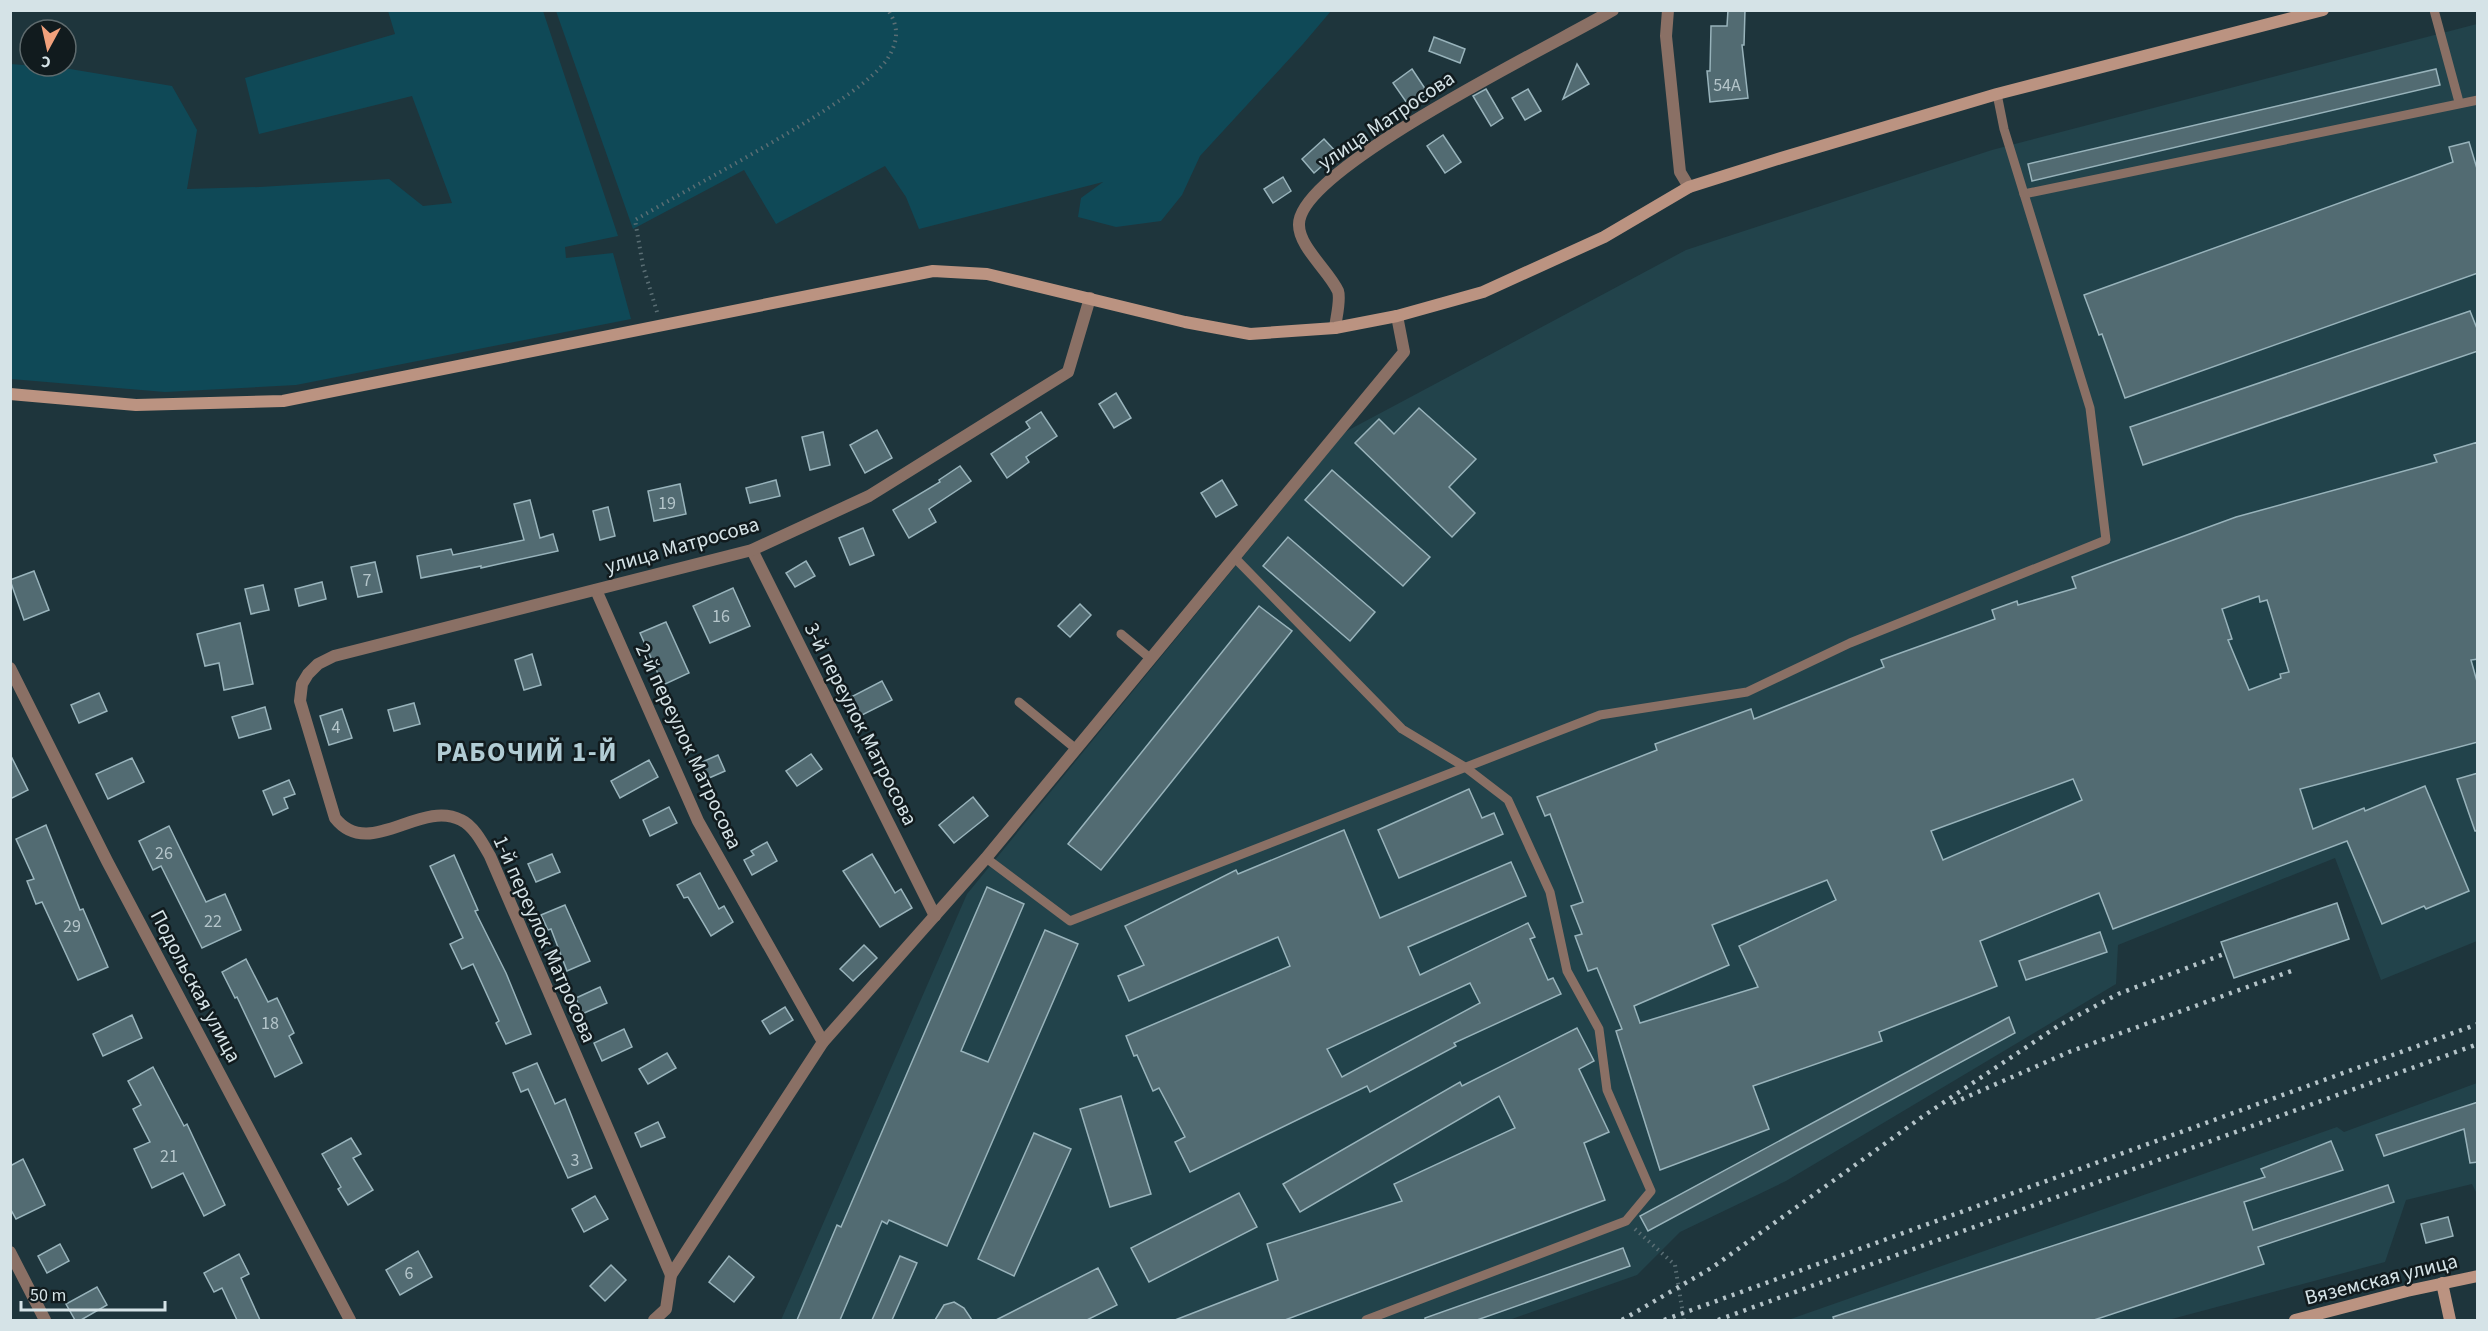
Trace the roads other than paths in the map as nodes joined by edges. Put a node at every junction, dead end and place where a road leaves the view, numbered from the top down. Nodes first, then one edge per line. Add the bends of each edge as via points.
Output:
1 (1613, 10) edge
2 (1668, 10) edge
3 (2323, 10) edge
4 (2433, 10) edge
5 (1997, 94) junction
6 (2478, 100) edge
7 (2459, 102) junction
8 (1689, 187) junction
9 (2024, 194) junction
10 (1090, 298) junction
11 (1397, 316) junction
12 (1335, 327) junction
13 (10, 394) edge
14 (752, 549) junction
15 (1234, 557) junction
16 (596, 590) junction
17 (1121, 633) dead end
18 (1151, 659) junction
19 (10, 668) edge
20 (308, 674) joint
21 (1018, 702) dead end
22 (1076, 749) junction
23 (1465, 767) junction
24 (986, 858) junction
25 (934, 916) junction
26 (823, 1042) junction
27 (10, 1252) edge
28 (671, 1275) junction
29 (2478, 1276) edge
30 (2442, 1283) junction
31 (45, 1320) edge
32 (350, 1320) edge
33 (654, 1320) edge
34 (1366, 1320) edge
35 (2295, 1320) edge
36 (2450, 1320) edge

1 - 12 street, улица Матросова via 1476,84 1355,160 1313,197 1301,212 1299,226 1302,238 1339,293
2 - 8 street via 1666,36 1680,171
3 - 5 main road
4 - 7 lane
5 - 8 main road
5 - 9 lane
6 - 7 lane
7 - 9 lane
8 - 11 main road via 1604,237 1483,292
9 - 23 lane via 2090,408 2106,540 1850,643 1747,692 1600,715
10 - 12 main road via 1250,334
10 - 13 main road via 987,274 933,271 283,401 136,405
10 - 14 street, улица Матросова via 1068,372 869,496
11 - 12 main road
11 - 15 street via 1404,352
14 - 16 street, улица Матросова
14 - 25 street, 3-й переулок Матросова
15 - 18 street
15 - 23 lane via 1402,729
16 - 20 street, улица Матросова via 334,657
16 - 26 street, 2-й переулок Матросова via 698,821
17 - 18 lane
18 - 22 street
19 - 32 street, Подольская улица via 107,861
20 - 28 street, 1-й переулок Матросова via 300,701 335,818 341,826 348,831 372,833 447,815 463,820 479,837
21 - 22 lane
22 - 24 street
23 - 24 lane via 1070,921
23 - 34 lane via 1508,800 1550,892 1567,971 1599,1029 1607,1090 1651,1191 1626,1221
24 - 25 street
25 - 26 street
26 - 28 street
27 - 31 street
28 - 33 street via 666,1309
29 - 30 main road, Вяземская улица
30 - 35 main road, Вяземская улица
30 - 36 main road

